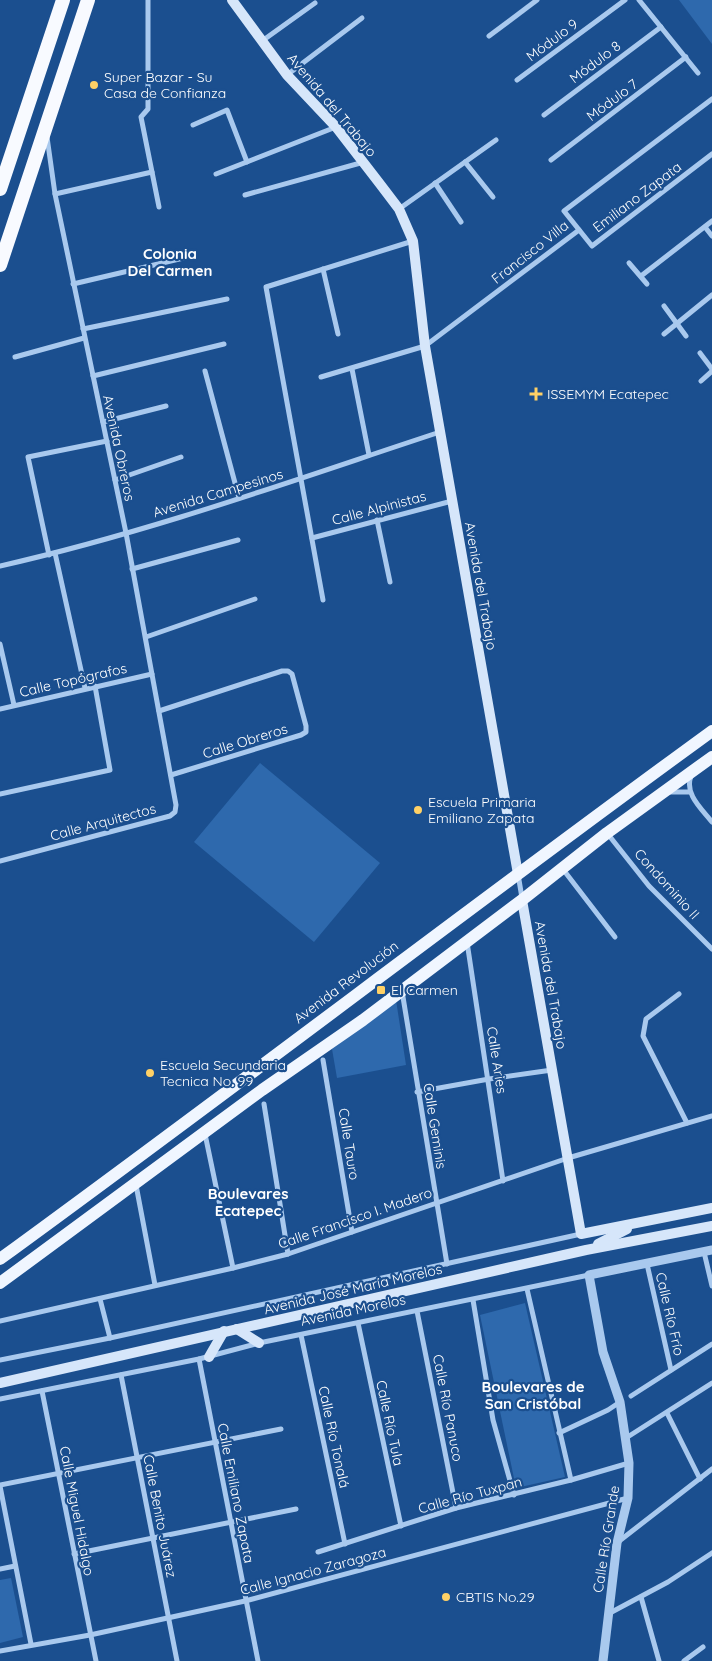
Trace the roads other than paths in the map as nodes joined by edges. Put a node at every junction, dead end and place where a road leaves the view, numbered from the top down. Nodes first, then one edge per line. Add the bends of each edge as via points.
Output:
1 (63, 0) edge
2 (88, 0) edge
3 (148, 0) edge
4 (232, 0) edge
5 (537, 0) edge
6 (625, 0) edge
7 (639, 0) edge
8 (315, 3) dead end
9 (362, 18) dead end
10 (661, 26) junction
11 (489, 36) dead end
12 (262, 41) junction
13 (686, 57) junction
14 (698, 73) dead end
15 (287, 75) junction
16 (517, 80) dead end
17 (712, 99) edge
18 (544, 115) dead end
19 (46, 125) junction
20 (193, 125) dead end
21 (336, 127) junction
22 (496, 140) dead end
23 (712, 154) edge
24 (552, 160) dead end
25 (247, 162) junction
26 (364, 162) junction
27 (465, 162) junction
28 (152, 172) junction
29 (216, 174) dead end
30 (435, 183) junction
31 (0, 189) edge
32 (55, 194) junction
33 (245, 196) dead end
34 (493, 197) dead end
35 (159, 207) dead end
36 (399, 209) junction
37 (712, 221) edge
38 (461, 222) dead end
39 (705, 227) junction
40 (579, 230) junction
41 (712, 236) edge
42 (413, 241) junction
43 (192, 256) dead end
44 (629, 263) dead end
45 (0, 265) edge
46 (323, 269) junction
47 (641, 276) junction
48 (73, 284) junction
49 (647, 284) dead end
50 (712, 295) edge
51 (227, 299) dead end
52 (664, 306) dead end
53 (677, 324) junction
54 (83, 329) junction
55 (338, 334) dead end
56 (664, 334) dead end
57 (686, 336) dead end
58 (84, 338) junction
59 (224, 344) dead end
60 (425, 346) junction
61 (700, 354) dead end
62 (14, 356) dead end
63 (352, 369) junction
64 (712, 370) edge
65 (205, 371) dead end
66 (93, 376) junction
67 (321, 377) dead end
68 (700, 381) dead end
69 (166, 406) dead end
70 (103, 422) junction
71 (440, 432) junction
72 (107, 441) junction
73 (369, 455) junction
74 (181, 458) dead end
75 (301, 479) junction
76 (114, 480) junction
77 (239, 498) junction
78 (452, 501) junction
79 (377, 520) junction
80 (126, 533) junction
81 (312, 538) junction
82 (238, 540) dead end
83 (55, 553) junction
84 (49, 555) junction
85 (0, 566) edge
86 (132, 569) junction
87 (390, 582) dead end
88 (255, 599) dead end
89 (323, 600) dead end
90 (146, 637) junction
91 (0, 644) edge
92 (152, 674) junction
93 (95, 686) junction
94 (85, 688) junction
95 (14, 705) junction
96 (0, 709) edge
97 (159, 711) junction
98 (712, 730) edge
99 (712, 758) edge
100 (696, 770) junction
101 (171, 775) junction
102 (690, 792) junction
103 (0, 794) edge
104 (662, 794) junction
105 (712, 822) edge
106 (607, 833) junction
107 (0, 861) edge
108 (562, 868) junction
109 (518, 874) junction
110 (522, 900) junction
111 (615, 938) dead end
112 (467, 942) junction
113 (712, 949) edge
114 (402, 991) junction
115 (679, 994) dead end
116 (324, 1060) dead end
117 (552, 1070) junction
118 (488, 1079) junction
119 (417, 1092) junction
120 (264, 1104) dead end
121 (712, 1116) edge
122 (687, 1123) junction
123 (205, 1132) junction
124 (568, 1158) junction
125 (503, 1181) junction
126 (136, 1184) junction
127 (436, 1203) junction
128 (712, 1208) edge
129 (638, 1224) junction
130 (712, 1226) edge
131 (352, 1232) junction
132 (581, 1234) junction
133 (586, 1250) junction
134 (708, 1251) edge
135 (288, 1254) junction
136 (0, 1259) edge
137 (447, 1264) junction
138 (647, 1264) junction
139 (234, 1268) junction
140 (589, 1276) junction
141 (0, 1284) edge
142 (155, 1285) junction
143 (712, 1286) edge
144 (528, 1289) junction
145 (100, 1299) junction
146 (473, 1300) junction
147 (418, 1311) junction
148 (0, 1321) edge
149 (358, 1324) junction
150 (238, 1329) junction
151 (224, 1332) junction
152 (301, 1335) junction
153 (110, 1338) junction
154 (259, 1343) junction
155 (712, 1344) edge
156 (209, 1357) junction
157 (0, 1360) edge
158 (199, 1360) junction
159 (671, 1370) junction
160 (121, 1375) junction
161 (0, 1383) edge
162 (712, 1383) edge
163 (42, 1391) junction
164 (631, 1396) dead end
165 (0, 1400) edge
166 (620, 1402) junction
167 (667, 1414) junction
168 (281, 1429) dead end
169 (559, 1433) junction
170 (626, 1438) junction
171 (214, 1442) junction
172 (137, 1458) junction
173 (629, 1463) junction
174 (712, 1469) edge
175 (57, 1474) junction
176 (700, 1479) junction
177 (570, 1480) junction
178 (0, 1485) edge
179 (514, 1495) junction
180 (628, 1498) junction
181 (456, 1508) junction
182 (296, 1509) dead end
183 (231, 1522) junction
184 (401, 1526) junction
185 (153, 1538) junction
186 (617, 1543) junction
187 (345, 1544) junction
188 (318, 1552) dead end
189 (712, 1553) edge
190 (74, 1554) junction
191 (15, 1566) junction
192 (0, 1569) edge
193 (641, 1597) junction
194 (245, 1601) junction
195 (608, 1614) junction
196 (168, 1618) junction
197 (90, 1635) junction
198 (31, 1644) junction
199 (703, 1647) dead end
200 (0, 1651) edge
201 (96, 1661) edge
202 (177, 1661) edge
203 (258, 1661) edge
204 (603, 1661) edge
205 (659, 1661) edge
206 (684, 1661) edge

1 - 31 highway
2 - 19 highway
3 - 28 street via 148,109 141,117
4 - 12 main road, Avenida del Trabajo
5 - 11 street
6 - 16 street, Módulo 9
7 - 10 street
8 - 12 street
9 - 15 street
10 - 13 street
10 - 18 street, Módulo 8
12 - 15 main road, Avenida del Trabajo
13 - 14 street
13 - 24 street, Módulo 7
15 - 21 main road, Avenida del Trabajo
17 - 40 street, Francisco Villa via 564,211
19 - 32 street, Avenida Obreros
19 - 45 highway
20 - 25 street via 227,110
21 - 25 street
21 - 26 main road, Avenida del Trabajo
22 - 27 street
23 - 40 street, Emiliano Zapata via 592,246
25 - 29 street
26 - 33 street
26 - 36 main road, Avenida del Trabajo
27 - 30 street
27 - 34 street
28 - 32 street
28 - 35 street
30 - 36 street
30 - 38 street
32 - 48 street, Avenida Obreros
36 - 42 main road, Avenida del Trabajo
37 - 39 street
39 - 41 street
39 - 47 street
40 - 60 street, Francisco Villa
42 - 46 street
42 - 60 main road, Avenida del Trabajo
43 - 48 street
44 - 47 street
46 - 55 street
46 - 75 street via 266,287
47 - 49 street
48 - 54 street, Avenida Obreros
50 - 53 street
51 - 54 street
52 - 53 street
53 - 56 street
53 - 57 street
54 - 58 street, Avenida Obreros
58 - 62 street
58 - 66 street, Avenida Obreros
59 - 66 street
60 - 63 street, Francisco Villa
60 - 71 main road, Avenida del Trabajo
61 - 64 street
63 - 67 street, Francisco Villa
63 - 73 street
64 - 68 street
65 - 77 street
66 - 70 street, Avenida Obreros
69 - 70 street
70 - 72 street, Avenida Obreros
71 - 73 street, Avenida Campesinos
71 - 78 main road, Avenida del Trabajo
72 - 76 street, Avenida Obreros
72 - 84 street via 28,457
73 - 75 street, Avenida Campesinos
74 - 76 street
75 - 77 street, Avenida Campesinos
75 - 81 street
76 - 80 street, Avenida Obreros
77 - 80 street, Avenida Campesinos
78 - 79 street, Calle Alpinistas
78 - 109 main road, Avenida del Trabajo
79 - 81 street, Calle Alpinistas
79 - 87 street
80 - 83 street, Avenida Campesinos
80 - 86 street, Avenida Obreros
81 - 89 street
82 - 86 street
83 - 84 street, Avenida Campesinos
83 - 94 street
84 - 85 street, Avenida Campesinos
86 - 90 street, Avenida Obreros
88 - 90 street
90 - 92 street, Avenida Obreros
91 - 95 street
92 - 93 street, Calle Topógrafos
92 - 97 street, Avenida Obreros
93 - 94 street, Calle Topógrafos
93 - 103 street via 110,770
94 - 95 street, Calle Topógrafos
95 - 96 street, Calle Topógrafos
97 - 101 street, Avenida Obreros
97 - 101 street, Calle Obreros via 288,671 292,674 306,726 306,732 301,735
98 - 109 main road, Avenida Revolución
99 - 100 main road
100 - 102 street via 688,784
100 - 104 main road
101 - 107 street, Calle Arquitectos via 176,805 170,816
102 - 104 street
102 - 105 street
104 - 106 main road
106 - 108 main road
106 - 113 street, Condominio II via 650,886
108 - 110 main road
108 - 111 street
109 - 110 street, Avenida del Trabajo
109 - 136 main road, Avenida Revolución
110 - 112 main road
110 - 117 main road, Avenida del Trabajo
112 - 114 main road
112 - 118 street, Calle Aries
114 - 119 street, Calle Geminis
114 - 123 main road
115 - 122 street via 646,1019 643,1036
116 - 131 street, Calle Tauro
117 - 118 street
117 - 124 main road, Avenida del Trabajo
118 - 119 street
118 - 125 street, Calle Aries
119 - 127 street, Calle Geminis
120 - 135 street
121 - 122 street, Calle Francisco I. Madero
122 - 124 street, Calle Francisco I. Madero
123 - 126 main road
123 - 139 street
124 - 125 street, Calle Francisco I. Madero
124 - 132 main road, Avenida del Trabajo
125 - 127 street, Calle Francisco I. Madero
126 - 141 main road
126 - 142 street
127 - 131 street, Calle Francisco I. Madero
127 - 137 street, Calle Geminis
128 - 129 main road, Avenida José María Morelos
129 - 132 main road, Avenida José María Morelos
129 - 133 main road
130 - 133 main road, Avenida José María Morelos
131 - 135 street, Calle Francisco I. Madero
132 - 137 street, Avenida José María Morelos
133 - 150 main road, Avenida José María Morelos
134 - 138 street, Avenida Morelos
134 - 143 street
135 - 139 street, Calle Francisco I. Madero
137 - 153 street, Avenida José María Morelos
138 - 140 street, Avenida Morelos
138 - 159 street, Calle Río Frío
139 - 142 street, Calle Francisco I. Madero
140 - 144 street, Avenida Morelos
140 - 166 street, Calle Río Grande via 603,1352
142 - 145 street, Calle Francisco I. Madero
144 - 146 street, Avenida Morelos
144 - 169 street
145 - 148 street, Calle Francisco I. Madero
145 - 153 street
146 - 147 street, Avenida Morelos
146 - 179 street via 493,1420
147 - 149 street, Avenida Morelos
147 - 181 street, Calle Río Panuco
149 - 152 street, Avenida Morelos
149 - 184 street, Calle Río Tula
150 - 151 main road, Avenida José María Morelos
150 - 154 main road
151 - 156 main road
151 - 161 main road, Avenida José María Morelos
152 - 154 street, Avenida Morelos
152 - 187 street, Calle Río Tonalá
153 - 157 street, Avenida José María Morelos
154 - 156 street, Avenida Morelos
155 - 159 street
156 - 158 street, Avenida Morelos
158 - 160 street, Avenida Morelos
158 - 171 street, Calle Emiliano Zapata
159 - 164 street
160 - 163 street, Avenida Morelos
160 - 172 street, Calle Benito Juárez
162 - 167 street
163 - 165 street, Avenida Morelos
163 - 175 street, Calle Miguel Hidalgo
166 - 169 street
166 - 170 street, Calle Río Grande
167 - 170 street
167 - 176 street
168 - 171 street
169 - 177 street
170 - 173 street, Calle Río Grande
171 - 172 street
171 - 183 street, Calle Emiliano Zapata
172 - 175 street
172 - 185 street, Calle Benito Juárez
173 - 177 street, Calle Río Tuxpan
173 - 180 street, Calle Río Grande
174 - 176 street
175 - 178 street
175 - 190 street, Calle Miguel Hidalgo
176 - 186 street
177 - 179 street, Calle Río Tuxpan
178 - 191 street
179 - 181 street, Calle Río Tuxpan
180 - 186 street, Calle Río Grande
180 - 194 street, Calle Ignacio Zaragoza
181 - 184 street, Calle Río Tuxpan
182 - 183 street
183 - 185 street
183 - 194 street, Calle Emiliano Zapata
184 - 187 street, Calle Río Tuxpan
185 - 190 street
185 - 196 street, Calle Benito Juárez
186 - 195 street, Calle Río Grande
187 - 188 street, Calle Río Tuxpan
189 - 193 street
190 - 197 street, Calle Miguel Hidalgo
191 - 192 street
191 - 198 street
193 - 195 street
193 - 205 street
194 - 196 street, Calle Ignacio Zaragoza
194 - 203 street, Calle Emiliano Zapata
195 - 204 street, Calle Río Grande
196 - 197 street, Calle Ignacio Zaragoza
196 - 202 street, Calle Benito Juárez
197 - 198 street, Calle Ignacio Zaragoza
197 - 201 street, Calle Miguel Hidalgo
198 - 200 street, Calle Ignacio Zaragoza
199 - 206 street

